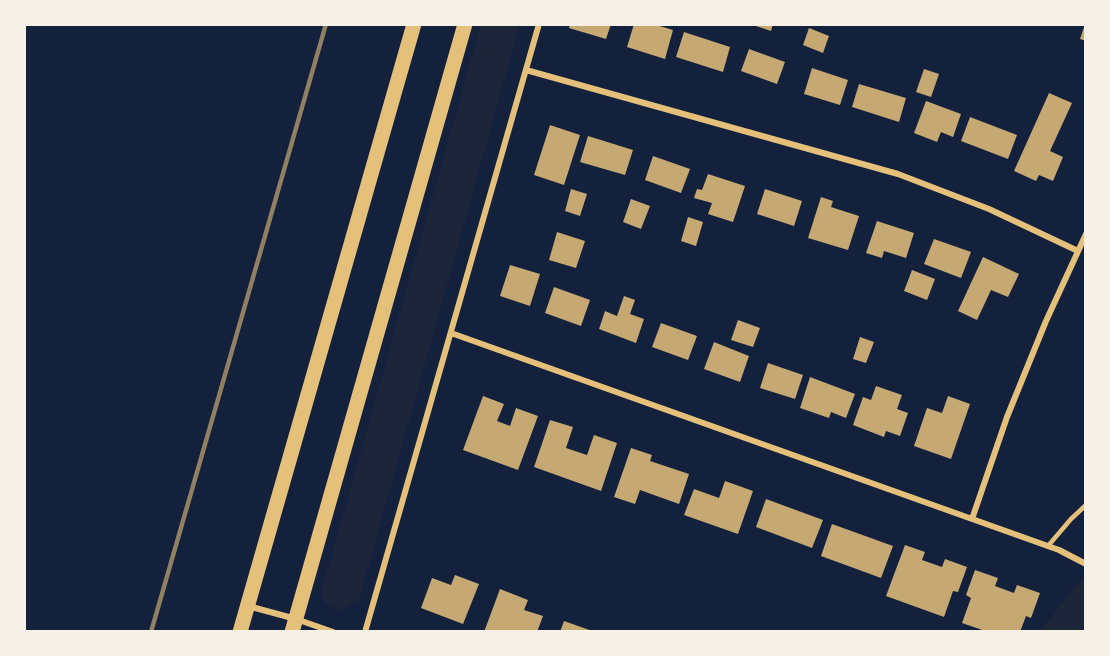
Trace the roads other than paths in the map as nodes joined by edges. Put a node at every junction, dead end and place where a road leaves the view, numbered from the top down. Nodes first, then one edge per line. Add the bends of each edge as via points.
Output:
1 (414, 24) edge
2 (465, 24) edge
3 (539, 24) edge
4 (526, 70) junction
5 (1086, 234) edge
6 (1078, 250) junction
7 (451, 333) junction
8 (1086, 504) edge
9 (972, 519) junction
10 (1048, 546) junction
11 (1086, 564) edge
12 (248, 605) junction
13 (294, 625) edge
14 (240, 632) edge
15 (333, 632) edge
16 (365, 632) edge

1 - 12 main road
2 - 13 main road
3 - 4 street
4 - 6 street via 898,174 989,209
4 - 7 street
5 - 6 street
6 - 9 street via 1007,417
7 - 9 street
7 - 16 street
8 - 10 lane
9 - 10 street
10 - 11 street
12 - 13 street
12 - 14 main road
13 - 15 street

